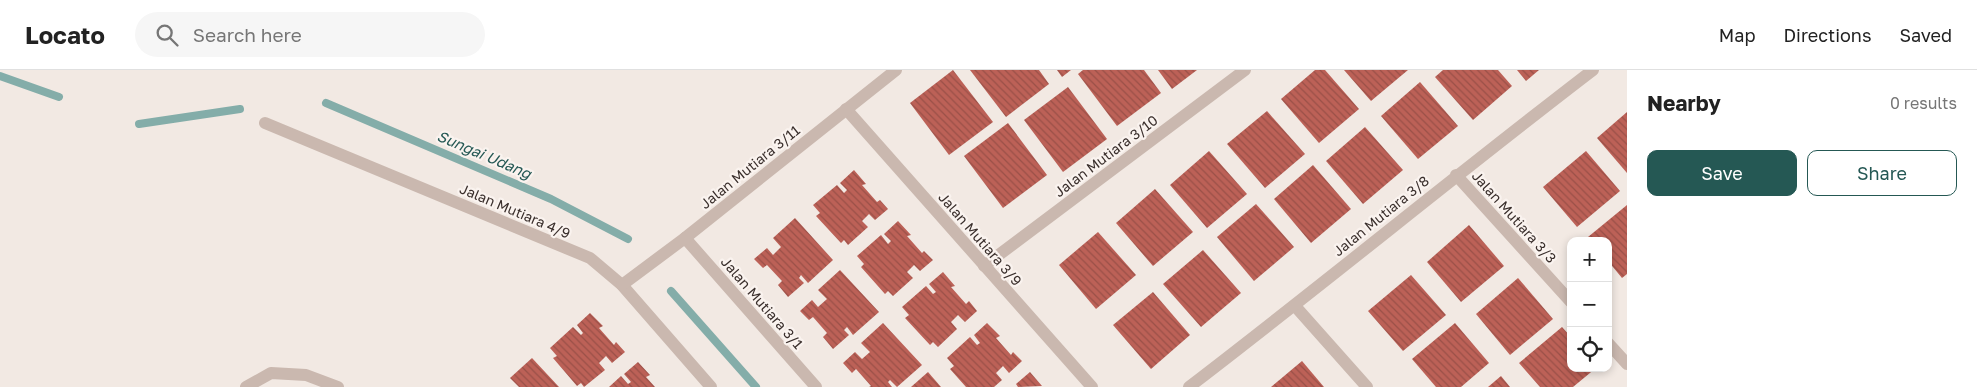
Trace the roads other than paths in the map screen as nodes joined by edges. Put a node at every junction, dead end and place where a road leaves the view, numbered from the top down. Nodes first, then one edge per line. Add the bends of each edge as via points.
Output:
1 (896, 70) edge
2 (1246, 70) edge
3 (1593, 70) edge
4 (846, 109) junction
5 (264, 123) dead end
6 (1456, 175) junction
7 (686, 238) junction
8 (984, 266) junction
9 (622, 285) junction
10 (1567, 298) edge
11 (1295, 306) junction
12 (1612, 347) edge
13 (1627, 364) edge
14 (246, 387) edge
15 (338, 387) edge
16 (711, 387) edge
17 (816, 387) edge
18 (1092, 387) edge
19 (1189, 387) edge
20 (1367, 387) edge

1 - 4 street, Jalan Mutiara 3/11
2 - 8 street, Jalan Mutiara 3/10
3 - 6 street, Jalan Mutiara 3/8
4 - 7 street, Jalan Mutiara 3/11
4 - 8 street, Jalan Mutiara 3/9
5 - 9 street, Jalan Mutiara 4/9 via 590,258
6 - 10 street, Jalan Mutiara 3/3
6 - 11 street, Jalan Mutiara 3/8
7 - 9 street, Jalan Mutiara 3/11
7 - 17 street, Jalan Mutiara 3/1
8 - 18 street, Jalan Mutiara 3/9
9 - 16 street, Jalan Mutiara 4/9
11 - 19 street, Jalan Mutiara 3/8
11 - 20 street
12 - 13 street
14 - 15 street via 271,373 306,375

